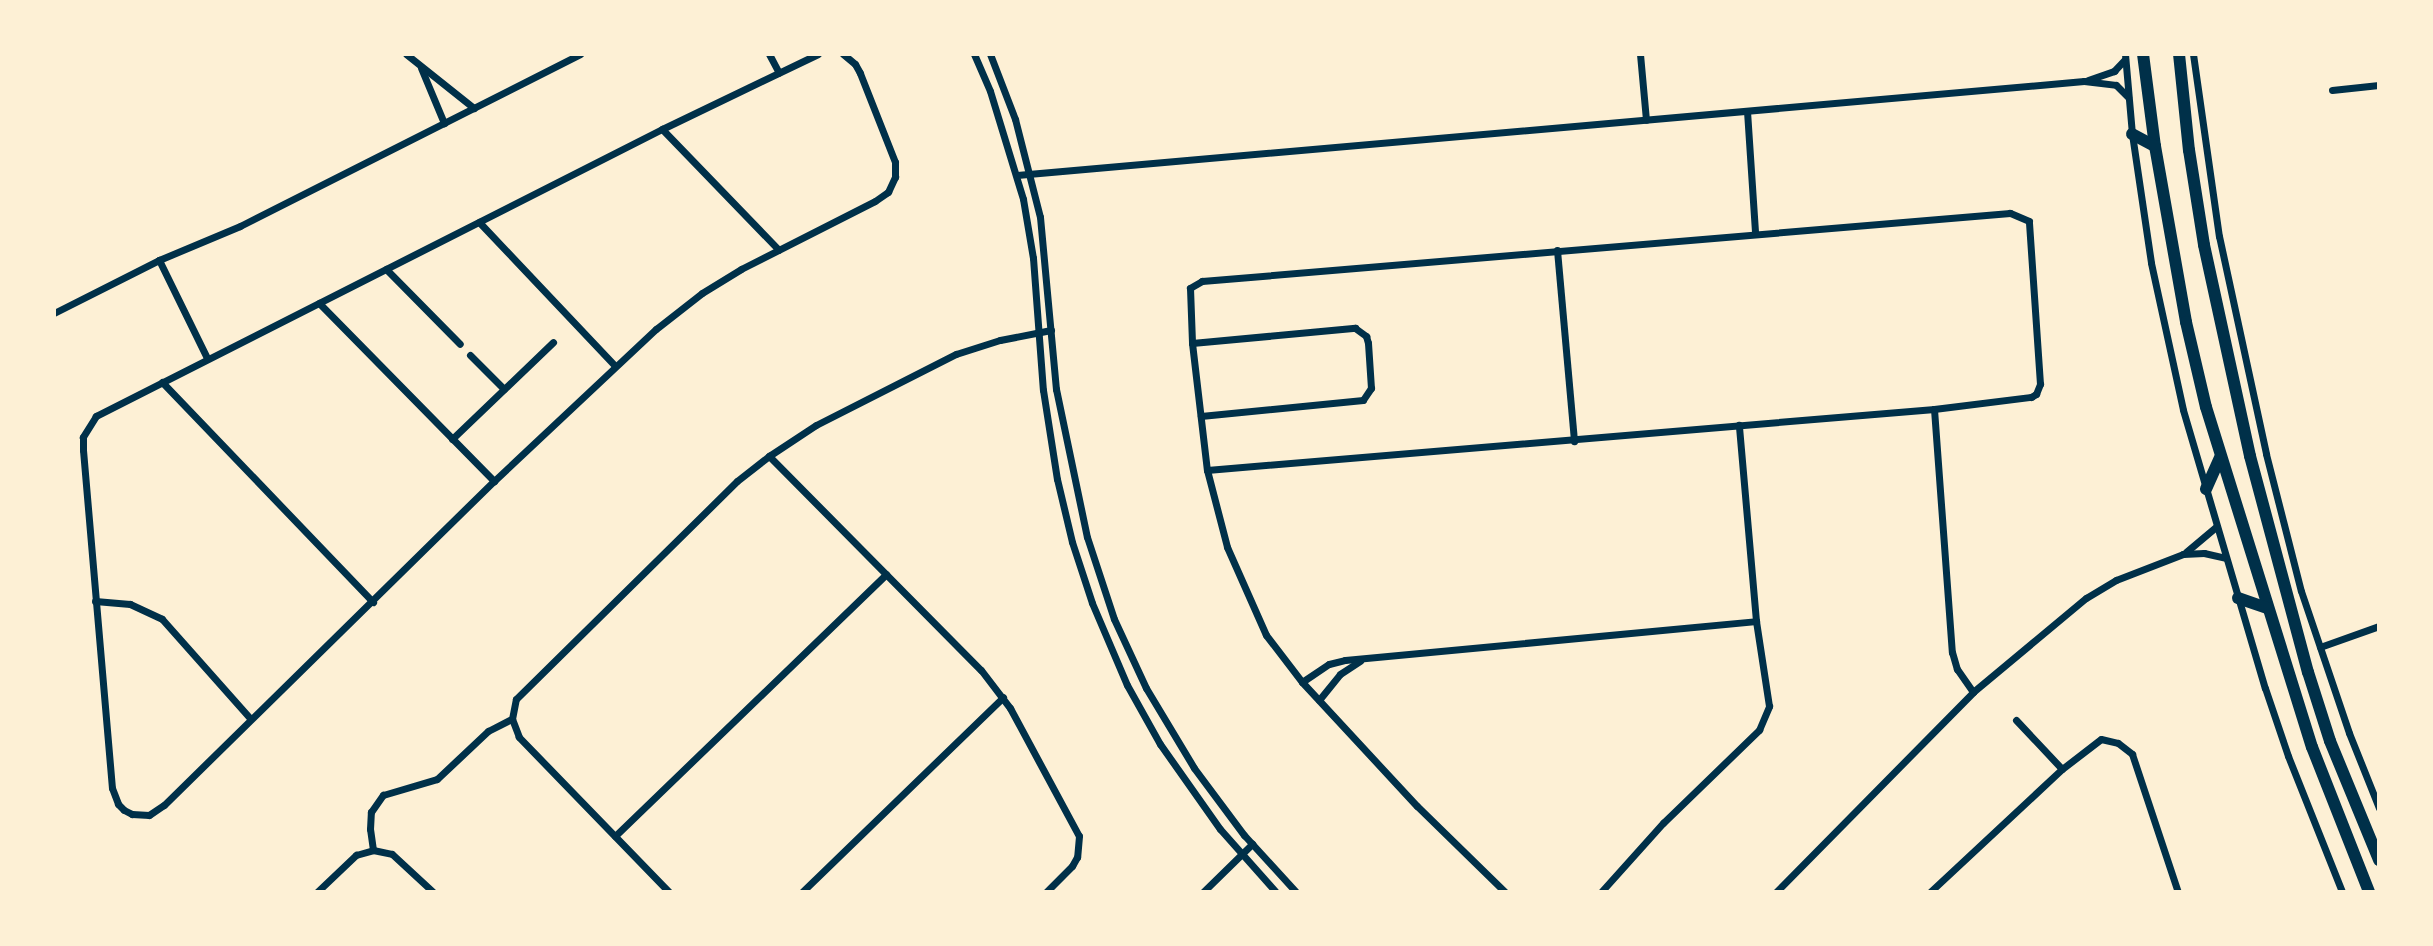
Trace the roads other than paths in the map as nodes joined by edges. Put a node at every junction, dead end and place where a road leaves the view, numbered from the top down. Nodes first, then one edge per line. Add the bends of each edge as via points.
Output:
1 (406, 54) edge
2 (580, 54) edge
3 (769, 54) edge
4 (818, 54) edge
5 (843, 54) edge
6 (974, 54) edge
7 (990, 54) edge
8 (1640, 54) edge
9 (2143, 54) edge
10 (2179, 54) edge
11 (2193, 54) edge
12 (2125, 56) edge
13 (421, 67) junction
14 (779, 72) junction
15 (2084, 81) junction
16 (2379, 85) edge
17 (2332, 90) dead end
18 (2128, 97) junction
19 (474, 108) junction
20 (1747, 111) junction
21 (1646, 120) junction
22 (444, 123) junction
23 (662, 129) junction
24 (2132, 134) junction
25 (2155, 146) junction
26 (1029, 172) junction
27 (1017, 175) junction
28 (478, 222) junction
29 (1755, 233) junction
30 (779, 250) junction
31 (1557, 250) junction
32 (159, 260) junction
33 (386, 269) junction
34 (319, 303) junction
35 (54, 313) edge
36 (1051, 330) junction
37 (1039, 332) junction
38 (554, 342) dead end
39 (1192, 343) junction
40 (460, 344) dead end
41 (470, 355) dead end
42 (207, 358) junction
43 (614, 365) junction
44 (162, 382) junction
45 (504, 389) junction
46 (1934, 409) junction
47 (1201, 416) junction
48 (1739, 425) junction
49 (453, 439) junction
50 (1574, 441) junction
51 (769, 456) junction
52 (2220, 458) junction
53 (1207, 470) junction
54 (494, 481) junction
55 (2206, 489) junction
56 (2217, 526) junction
57 (2183, 554) junction
58 (2225, 558) junction
59 (886, 574) junction
60 (2238, 598) junction
61 (95, 601) junction
62 (373, 602) junction
63 (2267, 608) junction
64 (1756, 621) junction
65 (2379, 626) edge
66 (2320, 647) junction
67 (1361, 660) junction
68 (1302, 682) junction
69 (1973, 692) junction
70 (1003, 697) junction
71 (1319, 700) junction
72 (250, 718) junction
73 (512, 719) junction
74 (2016, 720) dead end
75 (2062, 769) junction
76 (2379, 808) edge
77 (615, 836) junction
78 (1252, 844) junction
79 (373, 850) junction
80 (1242, 855) junction
81 (2379, 860) edge
82 (1780, 890) edge
83 (317, 892) edge
84 (433, 892) edge
85 (669, 892) edge
86 (802, 892) edge
87 (1045, 892) edge
88 (1203, 892) edge
89 (1276, 892) edge
90 (1296, 892) edge
91 (1505, 892) edge
92 (1601, 892) edge
93 (1930, 892) edge
94 (2178, 892) edge
95 (2342, 892) edge
96 (2369, 892) edge

1 - 13 street
2 - 19 street
3 - 14 street
4 - 14 street
5 - 30 street via 860,73 895,162 895,177 882,197
6 - 27 street
7 - 26 street
8 - 21 street
9 - 25 main road
10 - 81 main road via 2204,245 2248,444 2308,672 2330,741
11 - 66 street via 2203,147 2233,309 2301,591
12 - 15 street via 2113,71
12 - 18 street
13 - 19 street
13 - 22 street
14 - 23 street
15 - 18 street via 2116,85
15 - 20 street
16 - 17 street
18 - 24 street
19 - 22 street
20 - 21 street
20 - 29 street
21 - 26 street
22 - 32 street via 240,226
23 - 28 street
23 - 30 street
24 - 25 main road
24 - 55 street via 2162,323
25 - 52 main road via 2186,322
26 - 27 street
26 - 36 street via 1045,247
27 - 37 street via 1033,258
28 - 33 street
28 - 43 street
29 - 31 street
29 - 46 street via 2010,213 2024,217 2032,228 2040,384 2036,394
30 - 43 street via 702,293
31 - 39 street via 1202,281 1188,294
31 - 50 street
32 - 35 street
32 - 42 street
33 - 34 street
33 - 40 street
34 - 42 street
34 - 49 street
36 - 37 street
36 - 78 street via 1056,389 1076,494 1117,626 1176,741
37 - 51 street via 956,354 832,416
37 - 80 street via 1057,479 1096,613 1127,685 1160,744
38 - 45 street
39 - 47 street
39 - 47 street via 1355,328 1368,343 1371,388 1363,400
41 - 45 street
42 - 44 street
43 - 54 street
44 - 61 street via 96,416 83,437
44 - 62 street
45 - 49 street
46 - 48 street
46 - 69 street via 1952,652
47 - 53 street
48 - 50 street
48 - 64 street
49 - 54 street
50 - 53 street
51 - 59 street
51 - 73 street via 737,481 522,692 512,708
52 - 55 main road
52 - 63 main road
53 - 68 street via 1227,548 1266,635
54 - 62 street
55 - 56 street
56 - 57 street
56 - 58 street
57 - 58 street
57 - 69 street via 2116,580 2086,598
58 - 60 street
59 - 70 street
59 - 77 street
60 - 63 main road
60 - 95 street via 2288,756
61 - 72 street via 130,604 162,619
61 - 72 street via 112,788 124,810 140,816 157,811
62 - 72 street
63 - 96 main road via 2312,747
64 - 67 street
64 - 92 street via 1769,706 1759,730 1663,823
65 - 66 street
66 - 76 street
67 - 68 street via 1329,664
67 - 71 street via 1340,674
68 - 71 street
69 - 82 street
70 - 86 street
70 - 87 street via 1079,836 1072,866
71 - 91 street
73 - 77 street via 519,737
73 - 79 street via 488,732 437,779 383,795 371,812
74 - 75 street
75 - 93 street
75 - 94 street via 2101,739 2118,743 2132,754
77 - 85 street
78 - 80 street
78 - 90 street
79 - 83 street via 356,855
79 - 84 street via 392,854
80 - 88 street
80 - 89 street

